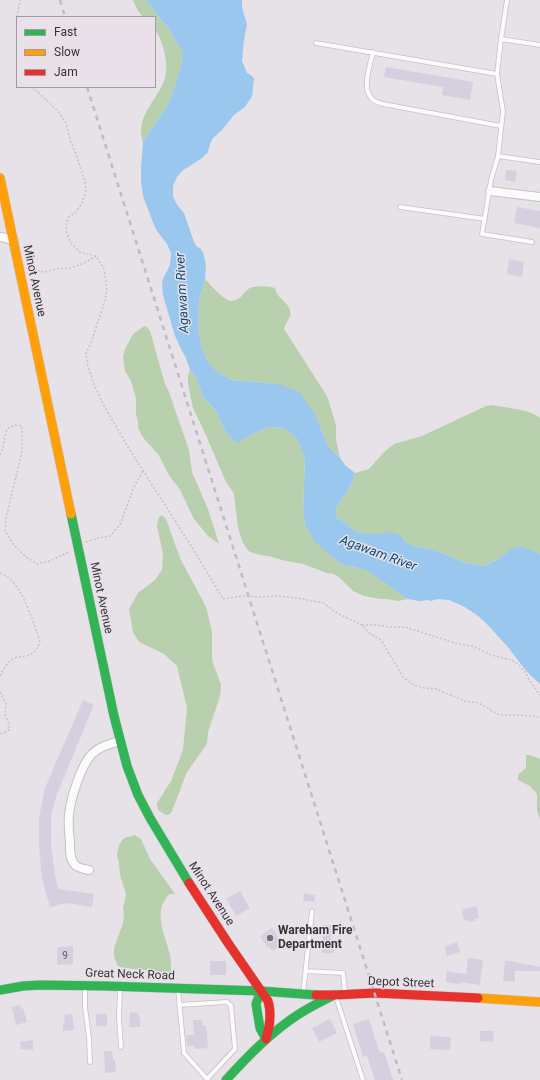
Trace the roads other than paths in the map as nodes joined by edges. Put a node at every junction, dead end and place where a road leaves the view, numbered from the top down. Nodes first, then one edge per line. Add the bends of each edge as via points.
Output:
1 (507, 0) edge
2 (501, 39) junction
3 (316, 43) dead end
4 (540, 45) edge
5 (373, 52) junction
6 (497, 74) junction
7 (501, 126) junction
8 (498, 156) junction
9 (540, 162) edge
10 (0, 178) edge
11 (490, 191) junction
12 (540, 197) edge
13 (5, 202) junction
14 (400, 207) dead end
15 (0, 211) edge
16 (485, 218) junction
17 (0, 237) edge
18 (532, 242) dead end
19 (14, 243) junction
20 (120, 741) junction
21 (89, 870) dead end
22 (312, 911) dead end
23 (306, 971) junction
24 (85, 986) junction
25 (120, 986) junction
26 (178, 988) junction
27 (0, 990) edge
28 (260, 991) junction
29 (303, 994) junction
30 (346, 994) junction
31 (335, 995) junction
32 (540, 1002) edge
33 (179, 1005) junction
34 (266, 1039) junction
35 (121, 1047) dead end
36 (90, 1062) dead end
37 (208, 1079) edge
38 (226, 1080) edge
39 (363, 1080) edge

1 - 2 lane
2 - 4 lane
2 - 6 lane
3 - 5 lane
5 - 6 lane
5 - 7 lane via 367,86 370,97 378,103
6 - 7 lane via 503,111
7 - 8 lane
8 - 9 lane
8 - 11 lane
10 - 13 main road, Minot Avenue
11 - 12 street
11 - 16 lane
13 - 15 street
13 - 19 main road, Minot Avenue
14 - 16 lane
16 - 18 lane via 482,234
17 - 19 street
19 - 20 main road, Minot Avenue
20 - 21 street via 100,748 88,758 71,804 71,857 75,866
20 - 28 main road, Minot Avenue via 137,793 160,837
22 - 23 lane
23 - 29 lane
23 - 30 lane via 342,972
24 - 25 main road, Great Neck Road
24 - 27 main road, Great Neck Road via 34,985
24 - 36 lane
25 - 26 main road, Great Neck Road
25 - 35 lane
26 - 28 main road, Great Neck Road
26 - 33 lane
28 - 29 main road, Depot Street
28 - 34 main road via 256,1004 260,1028
28 - 34 main road, Minot Avenue via 268,1001 270,1010 270,1026
29 - 31 main road, Depot Street
30 - 31 main road, Depot Street
30 - 32 main road, Depot Street via 375,993
31 - 34 main road via 300,1013
31 - 39 lane
33 - 37 lane via 184,1053
33 - 37 lane via 227,1002 231,1006 235,1049
34 - 38 main road

